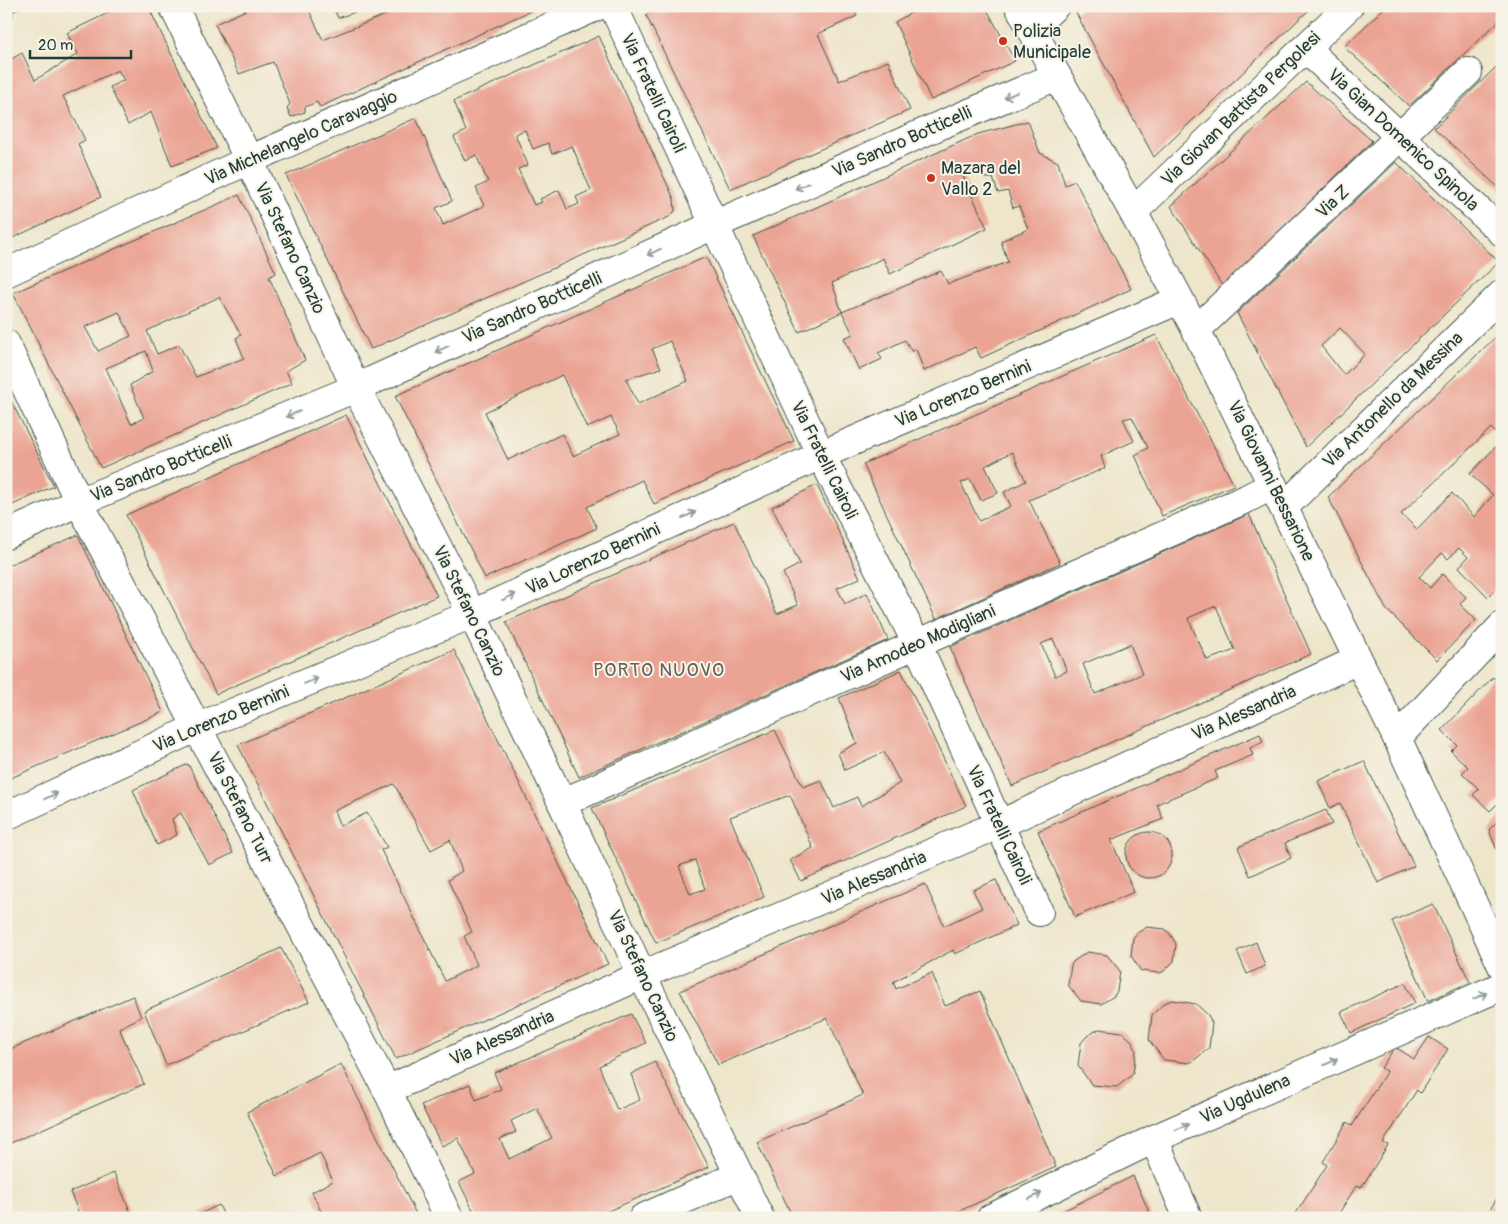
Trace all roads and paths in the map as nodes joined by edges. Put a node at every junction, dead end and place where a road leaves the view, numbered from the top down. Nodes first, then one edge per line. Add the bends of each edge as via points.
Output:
1 (173, 6) edge
2 (598, 6) edge
3 (613, 6) edge
4 (1055, 6) edge
5 (1349, 6) edge
6 (1025, 18) edge
7 (1304, 48) junction
8 (1468, 72) dead end
9 (1057, 76) junction
10 (1400, 138) junction
11 (249, 160) junction
12 (1133, 212) junction
13 (714, 225) junction
14 (1502, 232) edge
15 (6, 273) edge
16 (1502, 294) edge
17 (1179, 300) junction
18 (1196, 330) junction
19 (6, 344) edge
20 (356, 388) junction
21 (821, 455) junction
22 (1279, 496) junction
23 (79, 502) junction
24 (6, 535) edge
25 (472, 614) junction
26 (1502, 626) edge
27 (916, 644) junction
28 (1358, 660) junction
29 (198, 728) junction
30 (1397, 738) junction
31 (562, 804) junction
32 (6, 816) edge
33 (998, 825) junction
34 (1039, 912) dead end
35 (1502, 966) edge
36 (642, 975) junction
37 (1502, 986) edge
38 (387, 1090) junction
39 (1154, 1139) junction
40 (739, 1175) junction
41 (449, 1218) edge
42 (643, 1218) edge
43 (760, 1218) edge
44 (991, 1218) edge
45 (1188, 1218) edge

1 - 11 street, Via Stefano Canzio
2 - 11 street, Via Michelangelo Caravaggio
3 - 13 street, Via Fratelli Cairoli
4 - 6 street
5 - 7 street, Via Giovan Battista Pergolesi
6 - 9 street, Via Giovanni Bessarione
7 - 10 street, Via Gian Domenico Spinola
7 - 12 street, Via Giovan Battista Pergolesi
8 - 10 street, Via Z
9 - 12 street, Via Giovanni Bessarione
9 -> 13 street, Via Sandro Botticelli
10 - 14 street, Via Gian Domenico Spinola
10 - 18 street, Via Z
11 - 15 street, Via Michelangelo Caravaggio
11 - 20 street, Via Stefano Canzio
12 - 17 street, Via Giovanni Bessarione
13 -> 20 street, Via Sandro Botticelli
13 - 21 street, Via Fratelli Cairoli
16 - 22 street, Via Antonello da Messina
17 - 18 street, Via Giovanni Bessarione
17 - 21 street, Via Lorenzo Bernini
18 - 22 street, Via Giovanni Bessarione
19 - 23 street, Via Stefano Turr
20 -> 23 street, Via Sandro Botticelli
20 - 25 street, Via Stefano Canzio
25 -> 21 street, Via Lorenzo Bernini
21 - 27 street, Via Fratelli Cairoli
22 - 27 street, Via Amodeo Modigliani via 1246,499
22 - 28 street, Via Giovanni Bessarione
23 - 24 street, Via Sandro Botticelli
23 - 29 street, Via Stefano Turr
29 -> 25 street, Via Lorenzo Bernini
25 - 31 street, Via Stefano Canzio
26 - 30 street
27 - 31 street, Via Amodeo Modigliani
27 - 33 street, Via Fratelli Cairoli
28 - 30 street, Via Giovanni Bessarione
28 - 33 street, Via Alessandria
32 -> 29 street, Via Lorenzo Bernini
29 - 38 street, Via Stefano Turr
30 - 35 street, Via Giovanni Bessarione
31 - 36 street, Via Stefano Canzio
33 - 34 street, Via Fratelli Cairoli
33 - 36 street, Via Alessandria
36 - 38 street, Via Alessandria
36 - 40 street, Via Stefano Canzio
39 -> 37 street, Via Ugdulena
38 - 41 street, Via Stefano Turr
44 -> 39 street, Via Ugdulena
39 - 45 street
40 - 42 street
40 - 43 street, Via Stefano Canzio

